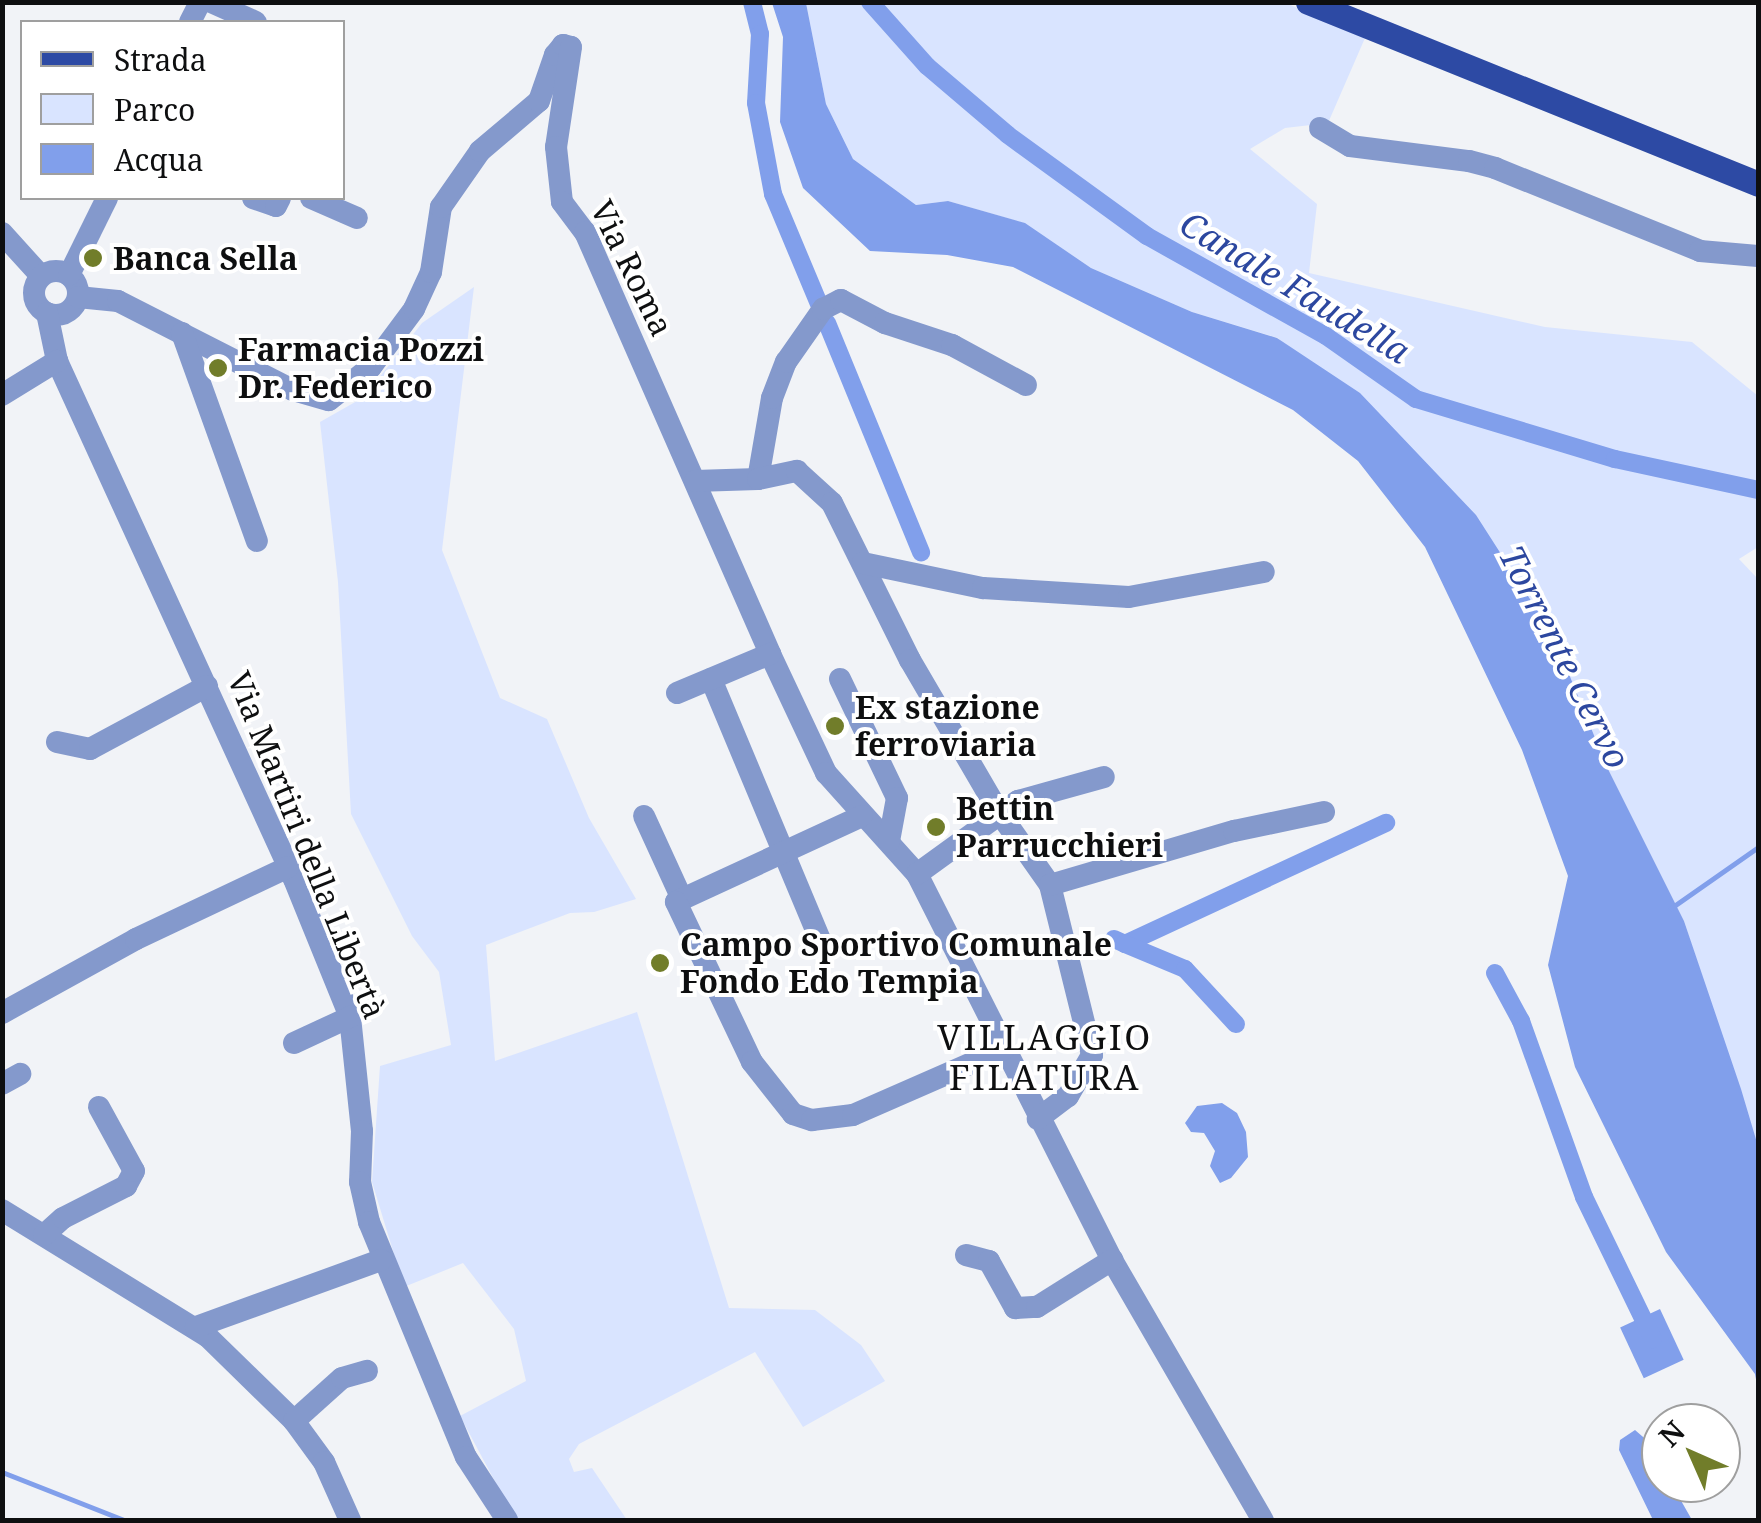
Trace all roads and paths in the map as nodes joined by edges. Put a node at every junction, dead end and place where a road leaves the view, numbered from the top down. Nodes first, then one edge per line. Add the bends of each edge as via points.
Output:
1 (210, 2) edge
2 (1308, 2) edge
3 (251, 20) edge
4 (1320, 128) dead end
5 (1758, 184) edge
6 (106, 200) edge
7 (316, 200) edge
8 (357, 218) dead end
9 (2, 233) edge
10 (1758, 256) edge
11 (70, 274) junction
12 (40, 276) junction
13 (78, 297) junction
14 (47, 314) junction
15 (182, 333) junction
16 (57, 362) junction
17 (1026, 384) dead end
18 (2, 395) edge
19 (758, 479) junction
20 (695, 481) junction
21 (257, 541) dead end
22 (863, 563) junction
23 (1264, 572) dead end
24 (770, 654) junction
25 (711, 678) junction
26 (840, 679) dead end
27 (207, 686) junction
28 (676, 693) dead end
29 (57, 742) dead end
30 (1104, 777) dead end
31 (1324, 812) dead end
32 (1000, 814) junction
33 (644, 816) dead end
34 (862, 816) junction
35 (889, 841) junction
36 (782, 853) junction
37 (288, 868) junction
38 (917, 874) junction
39 (1050, 885) junction
40 (682, 899) junction
41 (821, 942) dead end
42 (2, 1013) edge
43 (350, 1017) junction
44 (294, 1043) dead end
45 (1004, 1050) junction
46 (99, 1107) dead end
47 (1038, 1119) junction
48 (2, 1210) edge
49 (44, 1235) junction
50 (966, 1255) dead end
51 (381, 1260) junction
52 (1112, 1260) junction
53 (196, 1327) junction
54 (367, 1371) dead end
55 (294, 1422) junction
56 (350, 1520) edge
57 (508, 1520) edge
58 (1264, 1520) edge

1 - 3 street
2 - 5 main road
4 - 10 street via 1350,146 1470,161 1700,250
6 - 11 street
7 - 8 street
9 - 12 street
11 - 12 street
11 - 13 street
12 - 14 street via 34,296
13 - 14 street via 70,310
13 - 15 street, Via Roma via 118,300
14 - 16 street, Via Martiri della Libertà
15 - 20 street, Via Roma via 314,399 330,400 348,390 425,291 441,207 452,190 480,151 539,101 563,45 571,47 556,147 562,202 585,232
15 - 21 street
16 - 18 street
16 - 27 street, Via Martiri della Libertà
17 - 19 street via 841,300 824,309 779,378
19 - 20 street
19 - 22 street via 797,472 832,502
20 - 24 street, Via Roma
22 - 23 street via 983,588 1112,596
22 - 32 street via 910,660
24 - 25 street
24 - 34 street, Via Roma via 826,773
25 - 28 street
25 - 36 street
26 - 35 street via 897,798
27 - 29 street via 90,749
27 - 37 street, Via Martiri della Libertà
30 - 32 street via 1050,790
31 - 39 street
32 - 38 street
32 - 39 street
33 - 40 street
34 - 35 street, Via Roma
34 - 36 street
35 - 38 street, Via Roma
36 - 40 street
36 - 41 street
37 - 42 street via 136,939
37 - 43 street, Via Martiri della Libertà
38 - 45 street, Via Roma
39 - 47 street via 1092,1055 1068,1096
40 - 45 street via 676,902 752,1062 793,1114 812,1120 853,1116
43 - 44 street
43 - 51 street, Via Martiri della Libertà via 362,1131 360,1182
45 - 47 street, Via Roma
46 - 49 street via 134,1172 126,1186
47 - 52 street, Via Roma
48 - 49 street
49 - 53 street
50 - 52 street via 989,1261 1015,1308 1037,1307
51 - 53 street
51 - 57 street, Via Martiri della Libertà via 466,1457
52 - 58 street, Via Roma
53 - 55 street
54 - 55 street via 342,1378
55 - 56 street via 324,1462

